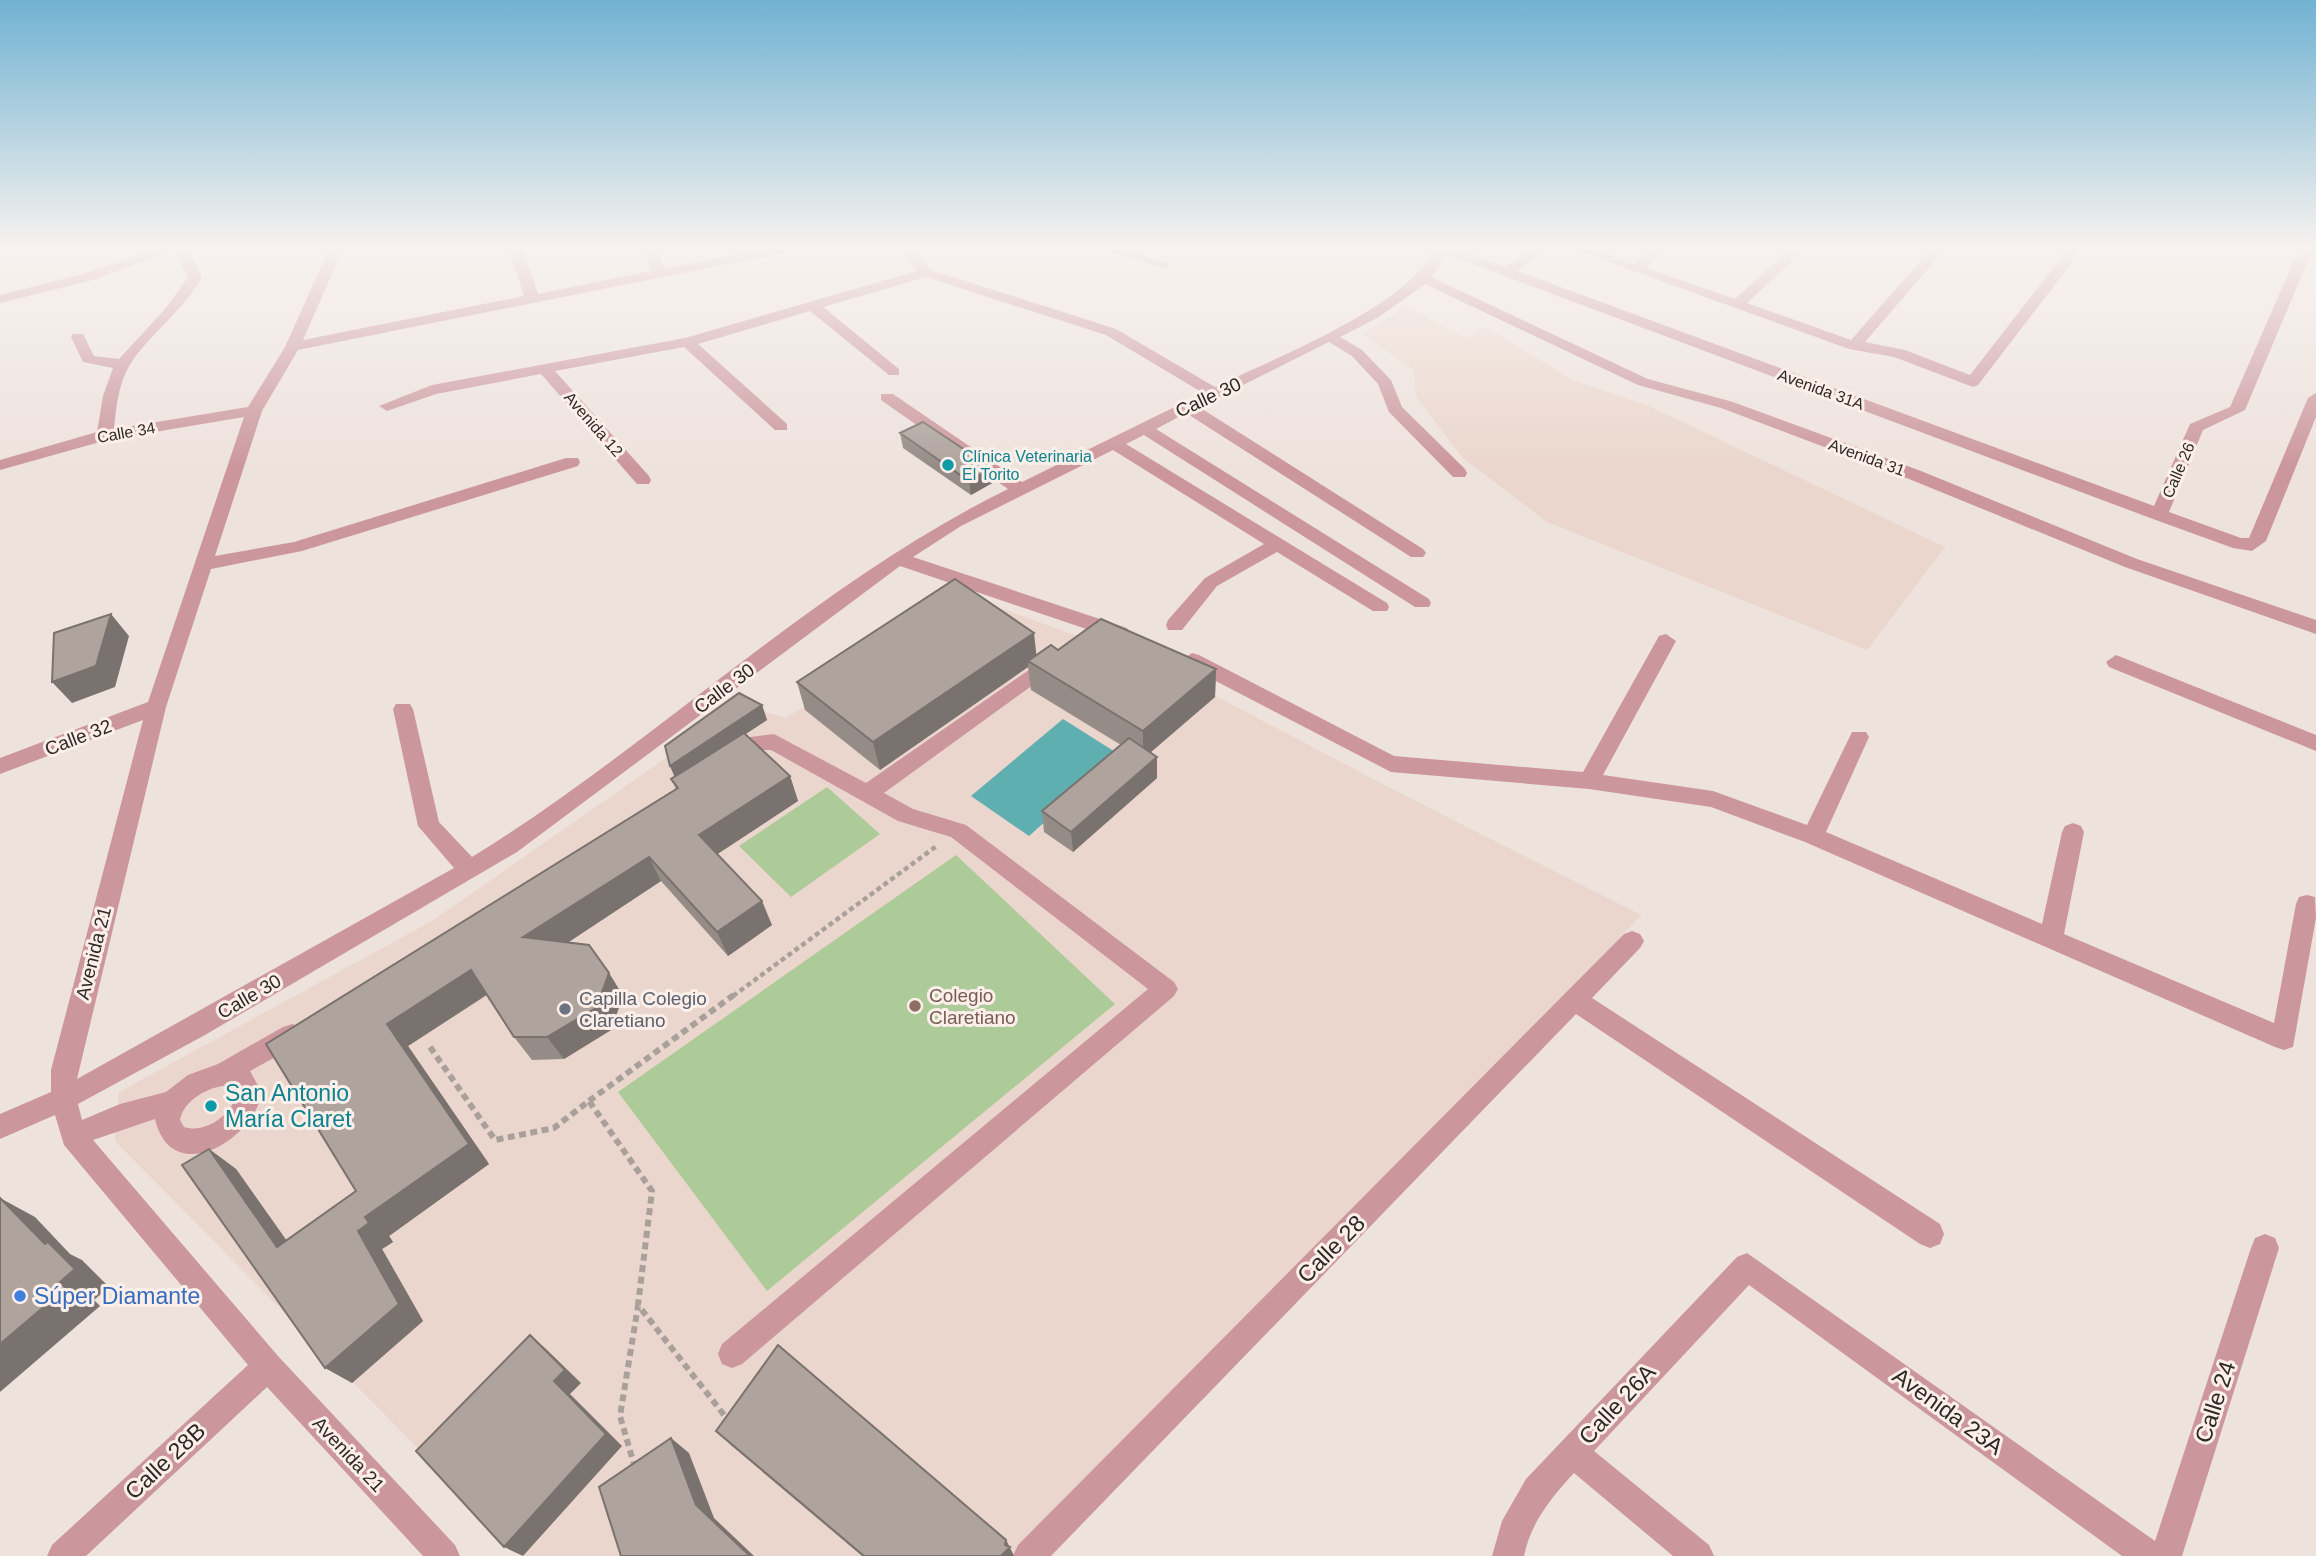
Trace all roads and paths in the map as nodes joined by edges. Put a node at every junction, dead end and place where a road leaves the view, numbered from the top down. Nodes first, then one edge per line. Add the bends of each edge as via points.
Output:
1 (159, 322) edge
2 (304, 322) edge
3 (425, 322) edge
4 (761, 322) edge
5 (832, 322) edge
6 (1087, 322) edge
7 (1361, 322) edge
8 (1515, 322) edge
9 (1643, 322) edge
10 (1784, 322) edge
11 (1875, 322) edge
12 (2019, 322) edge
13 (2275, 322) edge
14 (78, 337) dead end
15 (1332, 338) junction
16 (687, 342) junction
17 (1854, 346) junction
18 (293, 347) junction
19 (123, 363) junction
20 (544, 368) junction
21 (894, 372) dead end
22 (887, 397) dead end
23 (2316, 398) edge
24 (1201, 401) junction
25 (387, 406) dead end
26 (254, 411) junction
27 (780, 427) dead end
28 (1144, 428) junction
29 (105, 435) junction
30 (1112, 443) junction
31 (572, 462) dead end
32 (0, 465) edge
33 (1459, 472) dead end
34 (643, 480) dead end
35 (1020, 489) junction
36 (2159, 515) junction
37 (1279, 544) junction
38 (1417, 553) dead end
39 (896, 558) junction
40 (203, 564) junction
41 (1422, 603) dead end
42 (1380, 607) dead end
43 (1175, 625) dead end
44 (2316, 627) edge
45 (1134, 638) edge
46 (1666, 641) dead end
47 (1173, 651) edge
48 (1060, 655) edge
49 (2116, 662) dead end
50 (156, 707) junction
51 (402, 709) dead end
52 (1859, 737) dead end
53 (2316, 743) edge
54 (0, 766) edge
55 (710, 772) edge
56 (1589, 781) junction
57 (866, 794) junction
58 (958, 831) junction
59 (2073, 832) dead end
60 (1813, 836) junction
61 (469, 869) junction
62 (2306, 904) dead end
63 (2051, 939) junction
64 (1632, 941) dead end
65 (1575, 1000) junction
66 (317, 1021) edge
67 (430, 1047) dead end
68 (224, 1073) junction
69 (64, 1099) junction
70 (589, 1101) junction
71 (174, 1102) junction
72 (0, 1127) edge
73 (73, 1136) junction
74 (1930, 1234) dead end
75 (2265, 1248) dead end
76 (1747, 1267) joint
77 (638, 1305) junction
78 (732, 1354) dead end
79 (268, 1366) junction
80 (735, 1430) edge
81 (1572, 1452) junction
82 (636, 1473) edge
83 (63, 1556) edge
84 (444, 1556) edge
85 (1028, 1556) edge
86 (1508, 1556) edge
87 (1698, 1556) edge
88 (2149, 1556) edge
89 (2165, 1556) edge

1 - 19 street
2 - 18 street, Avenida 21
3 - 18 street
4 - 16 street
5 - 21 street
6 - 24 street via 1139,349 1142,360
7 - 15 street, Calle 30
8 - 44 street, Avenida 31 via 1643,382 1727,405 2143,568
9 - 36 street, Avenida 31A
10 - 17 street
11 - 17 street
12 - 17 street via 1972,382 1894,351
13 - 36 street, Calle 26 via 2237,410 2196,427
14 - 19 street via 88,359
15 - 24 street, Calle 30
15 - 33 street via 1385,383 1395,409
16 - 20 street
16 - 27 street
18 - 26 street, Avenida 21
19 - 29 street
20 - 25 street via 432,390
20 - 34 street, Avenida 12
22 - 35 street
23 - 36 street, Avenida 31A via 2252,545
24 - 28 street, Calle 30
24 - 38 street
26 - 29 street, Calle 34
26 - 40 street, Avenida 21
28 - 30 street, Calle 30
28 - 41 street
29 - 32 street, Calle 34
30 - 35 street, Calle 30
30 - 37 street
31 - 40 street via 296,547
35 - 39 street, Calle 30
37 - 42 street
37 - 43 street via 1211,582
39 - 45 street
39 - 61 street, Calle 30 via 579,796
40 - 50 street, Avenida 21
46 - 56 street
47 - 56 street via 1391,764
48 - 57 street
49 - 53 street
50 - 54 street, Calle 32
50 - 69 street, Avenida 21 via 64,1070
51 - 61 street via 429,826
52 - 60 street
55 - 57 street via 757,742 774,741
56 - 60 street via 1713,799
57 - 58 street via 906,815
58 - 70 path
58 - 78 street via 1166,989
59 - 63 street
60 - 63 street
61 - 69 street, Calle 30 via 112,1076
62 - 63 street via 2284,1039
64 - 65 street, Calle 28
65 - 74 street
65 - 85 street, Calle 28
66 - 68 street
67 - 70 path via 495,1140 554,1128
68 - 71 street via 196,1082
68 - 71 street via 244,1078 249,1086 248,1102 236,1121 218,1135 194,1142 175,1137 168,1125
69 - 72 street, Calle 30
69 - 73 street, Avenida 21
70 - 77 path via 652,1191
71 - 73 street via 120,1116
73 - 79 street, Avenida 21
75 - 89 street, Calle 24
76 - 81 street, Calle 26A
76 - 88 street, Avenida 23A
77 - 80 path
77 - 82 path via 620,1416
79 - 83 street, Calle 28B
79 - 84 street, Avenida 21
81 - 86 street, Calle 26A via 1537,1490 1513,1532
81 - 87 street

